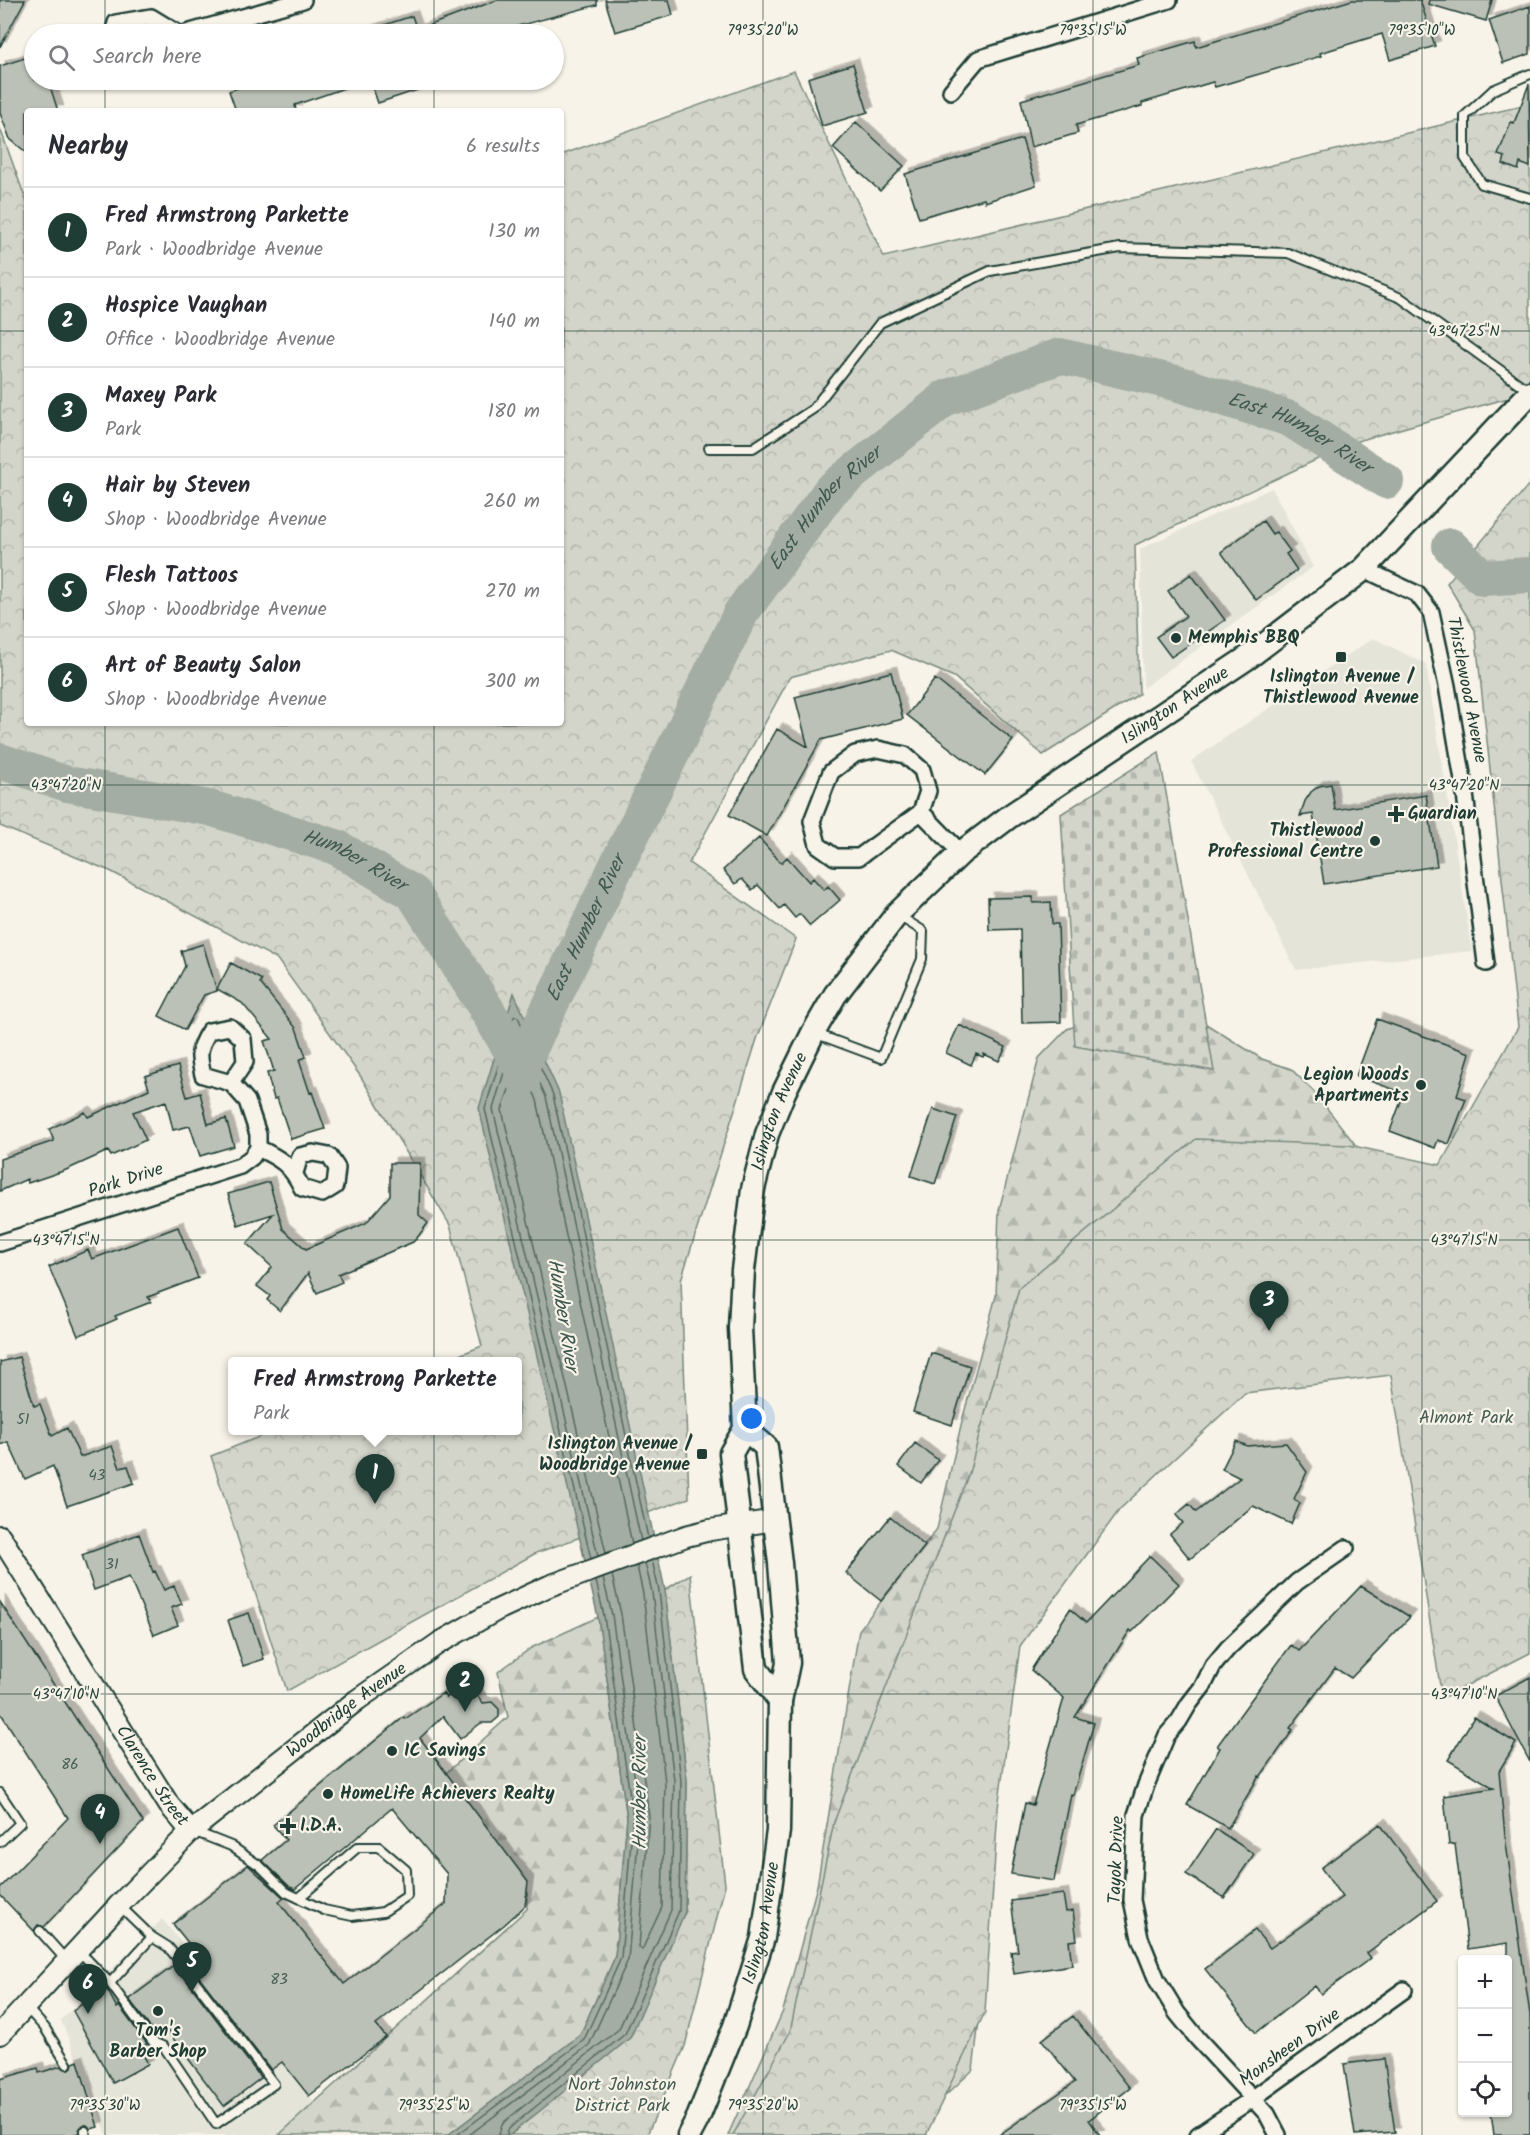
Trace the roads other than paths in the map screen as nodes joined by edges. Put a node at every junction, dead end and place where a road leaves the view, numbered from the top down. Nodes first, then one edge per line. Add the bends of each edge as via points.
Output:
1 (303, 0) edge
2 (1169, 0) edge
3 (116, 24) edge
4 (163, 24) edge
5 (217, 24) edge
6 (1530, 74) edge
7 (951, 91) dead end
8 (1530, 198) edge
9 (1530, 392) edge
10 (709, 448) dead end
11 (1364, 569) junction
12 (921, 812) junction
13 (961, 853) junction
14 (897, 914) junction
15 (1486, 963) dead end
16 (813, 1033) junction
17 (231, 1083) dead end
18 (258, 1148) junction
19 (294, 1173) dead end
20 (0, 1243) edge
21 (745, 1429) junction
22 (775, 1520) junction
23 (739, 1525) junction
24 (0, 1536) edge
25 (1346, 1548) dead end
26 (780, 1701) junction
27 (0, 1793) edge
28 (191, 1831) junction
29 (0, 1842) edge
30 (299, 1898) junction
31 (119, 1905) junction
32 (40, 1931) dead end
33 (153, 1937) junction
34 (72, 1955) junction
35 (110, 1983) junction
36 (1404, 1990) dead end
37 (25, 2006) junction
38 (1, 2030) edge
39 (67, 2064) dead end
40 (1252, 2099) junction
41 (689, 2135) edge
42 (1198, 2135) edge
43 (1278, 2135) edge

1 - 5 street
2 - 7 street via 978,58
3 - 4 street via 151,17
6 - 8 lane via 1493,90 1466,116 1465,158 1482,184
9 - 10 lane via 1401,298 1288,253 1120,248 990,271 880,323 813,409 753,448
9 - 11 main road, Islington Avenue
11 - 13 main road, Islington Avenue via 1250,656 1020,809
11 - 15 street, Thistlewood Avenue via 1417,594 1431,612 1464,786
12 - 12 street via 928,791 922,770 904,755 878,749 855,754 831,772 812,821 818,845 835,857 859,857
12 - 13 street
13 - 14 main road, Islington Avenue
14 - 16 main road, Islington Avenue via 835,995
14 - 16 lane via 923,931 922,959 881,1058
16 - 21 main road, Islington Avenue via 767,1134 753,1189 740,1328
17 - 18 street via 247,1101 258,1134
18 - 19 street via 280,1159
18 - 20 street, Park Drive via 240,1166
21 - 22 main road, Islington Avenue via 766,1447
21 - 23 main road via 731,1453
22 - 23 street, Woodbridge Avenue
22 - 26 main road, Islington Avenue via 788,1663
23 - 26 main road via 756,1669
23 - 28 street, Woodbridge Avenue via 686,1536 549,1586 497,1610 439,1643 357,1700
24 - 28 street, Clarence Street via 169,1805
25 - 40 street, Tayok Drive via 1297,1582 1213,1666 1167,1735 1136,1815 1132,1900 1140,1938 1157,1980 1177,2013
26 - 41 main road, Islington Avenue via 778,1831 762,1938 735,2026
27 - 29 lane via 20,1823
28 - 30 lane via 231,1846 260,1866 286,1892
28 - 31 street, Woodbridge Avenue
30 - 30 lane via 324,1910 352,1916 383,1912 407,1896 406,1870 379,1847 358,1847
31 - 33 lane
31 - 34 street, Woodbridge Avenue
32 - 34 lane
33 - 35 lane
33 - 35 lane via 182,1964 274,2084 216,2124 164,2047 153,2042
34 - 35 lane
34 - 37 street, Woodbridge Avenue
36 - 40 street, Monsheen Drive
37 - 38 street, Woodbridge Avenue
37 - 39 lane via 45,2028
40 - 42 street, Monsheen Drive
40 - 43 street, Tayok Drive via 1267,2114

